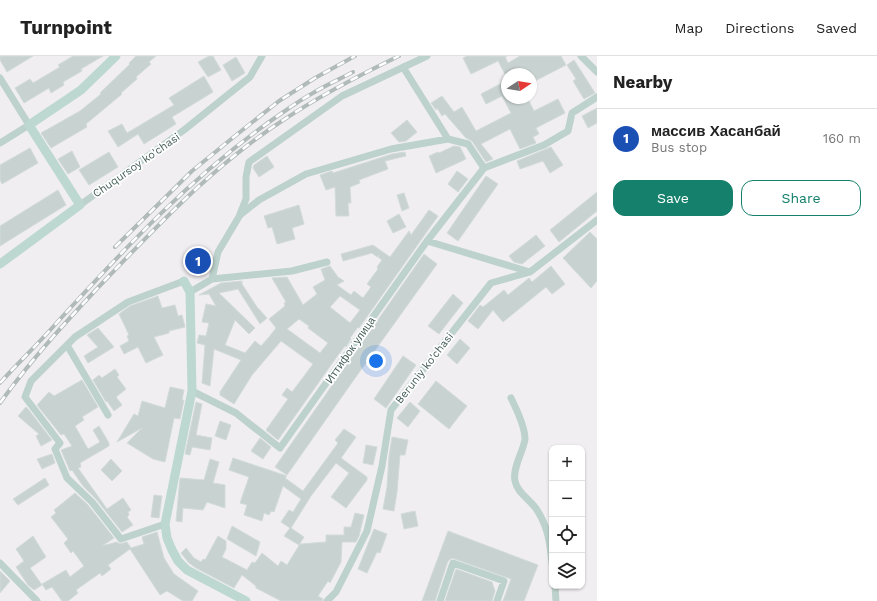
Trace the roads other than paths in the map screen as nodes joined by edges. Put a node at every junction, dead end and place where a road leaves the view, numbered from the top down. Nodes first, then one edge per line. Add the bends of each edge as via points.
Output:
1 (116, 56) edge
2 (262, 56) edge
3 (427, 56) edge
4 (581, 56) edge
5 (403, 67) junction
6 (597, 72) edge
7 (0, 78) edge
8 (597, 97) edge
9 (29, 125) junction
10 (448, 139) junction
11 (0, 143) edge
12 (484, 168) junction
13 (80, 204) junction
14 (240, 215) junction
15 (597, 220) edge
16 (427, 241) junction
17 (327, 262) dead end
18 (0, 264) edge
19 (530, 272) junction
20 (212, 279) junction
21 (184, 281) joint
22 (190, 292) junction
23 (67, 345) junction
24 (192, 391) junction
25 (511, 398) dead end
26 (108, 415) dead end
27 (165, 524) junction
28 (551, 553) edge
29 (0, 563) edge
30 (555, 589) edge
31 (236, 599) edge
32 (37, 601) edge
33 (246, 601) edge
34 (327, 601) edge
35 (440, 601) edge
36 (497, 601) edge
37 (556, 601) edge

1 - 9 street via 81,90
2 - 13 street, Chuqursoy ko'chasi via 250,77 184,130
3 - 5 street
4 - 6 street
5 - 10 street
5 - 14 street via 342,96 249,162 246,199
7 - 9 street
8 - 12 street via 572,113 568,131 544,145
9 - 11 street
9 - 13 street
10 - 12 street via 468,144
10 - 14 street via 392,149 306,174 259,200
12 - 16 street, Иттифок улица
13 - 18 street, Chuqursoy ko'chasi
14 - 20 street via 218,252
15 - 19 street, Beruniy ko'chasi
16 - 19 street
16 - 24 street, Иттифок улица via 280,448 236,413
17 - 20 street via 292,271
19 - 34 street, Beruniy ko'chasi via 492,282 391,410 382,466 367,531 336,592
20 - 22 street
21 - 22 street
21 - 23 street via 128,302
22 - 24 street
23 - 26 street
23 - 27 street via 31,381 25,397 60,443 55,449 67,478 92,502 121,539
24 - 27 street
25 - 28 street via 519,412 525,439 514,480 519,490 537,509 549,533
27 - 31 street via 167,538 178,561 187,570
29 - 32 street
30 - 37 street
31 - 33 street
35 - 36 street via 454,563 504,580

